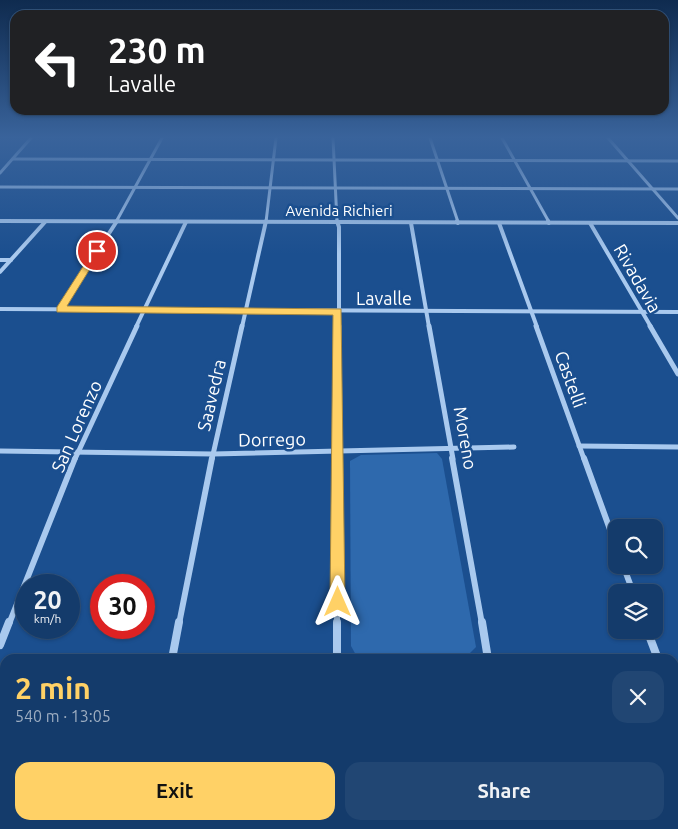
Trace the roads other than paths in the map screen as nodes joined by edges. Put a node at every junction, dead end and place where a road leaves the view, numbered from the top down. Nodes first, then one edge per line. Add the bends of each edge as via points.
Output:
1 (141, 177) edge
2 (273, 177) edge
3 (335, 177) edge
4 (443, 177) edge
5 (525, 177) edge
6 (642, 177) edge
7 (0, 187) edge
8 (135, 187) junction
9 (335, 187) junction
10 (271, 188) junction
11 (447, 188) junction
12 (531, 188) junction
13 (653, 189) junction
14 (678, 189) edge
15 (678, 218) edge
16 (0, 221) edge
17 (45, 222) junction
18 (116, 222) junction
19 (186, 222) junction
20 (266, 222) junction
21 (458, 222) junction
22 (338, 223) junction
23 (410, 223) junction
24 (498, 223) junction
25 (549, 223) junction
26 (590, 223) junction
27 (678, 223) edge
28 (0, 260) edge
29 (11, 260) junction
30 (0, 272) edge
31 (0, 309) edge
32 (60, 309) junction
33 (144, 309) junction
34 (247, 311) junction
35 (531, 311) junction
36 (338, 312) junction
37 (427, 312) junction
38 (642, 312) junction
39 (678, 312) edge
40 (678, 374) edge
41 (580, 446) junction
42 (514, 447) dead end
43 (678, 447) edge
44 (452, 449) junction
45 (0, 452) edge
46 (338, 452) junction
47 (77, 453) junction
48 (213, 454) junction
49 (608, 524) edge
50 (650, 639) edge
51 (0, 645) edge
52 (173, 654) edge
53 (337, 654) edge
54 (487, 654) edge
55 (656, 654) edge

1 - 8 street
2 - 10 street, Saavedra
3 - 9 street
4 - 11 street
5 - 12 street
6 - 13 street
7 - 8 street
8 - 10 street
8 - 18 street
9 - 10 street
9 - 11 street
9 - 22 street
10 - 20 street, Saavedra
11 - 12 street
11 - 21 street
12 - 13 street
12 - 25 street
13 - 14 street
13 - 15 street
16 - 17 street, Avenida Richieri
17 - 18 street, Avenida Richieri
17 - 29 street
18 - 19 street, Avenida Richieri
18 - 32 street
19 - 20 street, Avenida Richieri
19 - 33 street, San Lorenzo
20 - 22 street, Avenida Richieri
20 - 34 street, Saavedra
21 - 23 street, Avenida Richieri
21 - 24 street, Avenida Richieri
22 - 23 street, Avenida Richieri
22 - 36 street
23 - 37 street, Moreno
24 - 25 street, Avenida Richieri
24 - 35 street, Castelli
25 - 26 street, Avenida Richieri
26 - 27 street, Avenida Richieri
26 - 38 street, Rivadavia
28 - 29 street
29 - 30 street
31 - 32 street, Lavalle
32 - 33 street, Lavalle
33 - 34 street, Lavalle
33 - 47 street, San Lorenzo
34 - 36 street, Lavalle
34 - 48 street, Saavedra
35 - 37 street, Lavalle
35 - 38 street, Lavalle
35 - 41 street, Castelli
36 - 37 street, Lavalle
36 - 46 street
37 - 44 street, Moreno
38 - 39 street, Lavalle
38 - 40 street, Rivadavia
41 - 43 street
41 - 49 street, Castelli
42 - 44 street, Dorrego
44 - 46 street, Dorrego
44 - 54 street, Moreno
45 - 47 street, Dorrego
46 - 48 street, Dorrego
46 - 53 street
47 - 48 street, Dorrego
47 - 51 street, San Lorenzo
48 - 52 street, Saavedra
50 - 55 street

